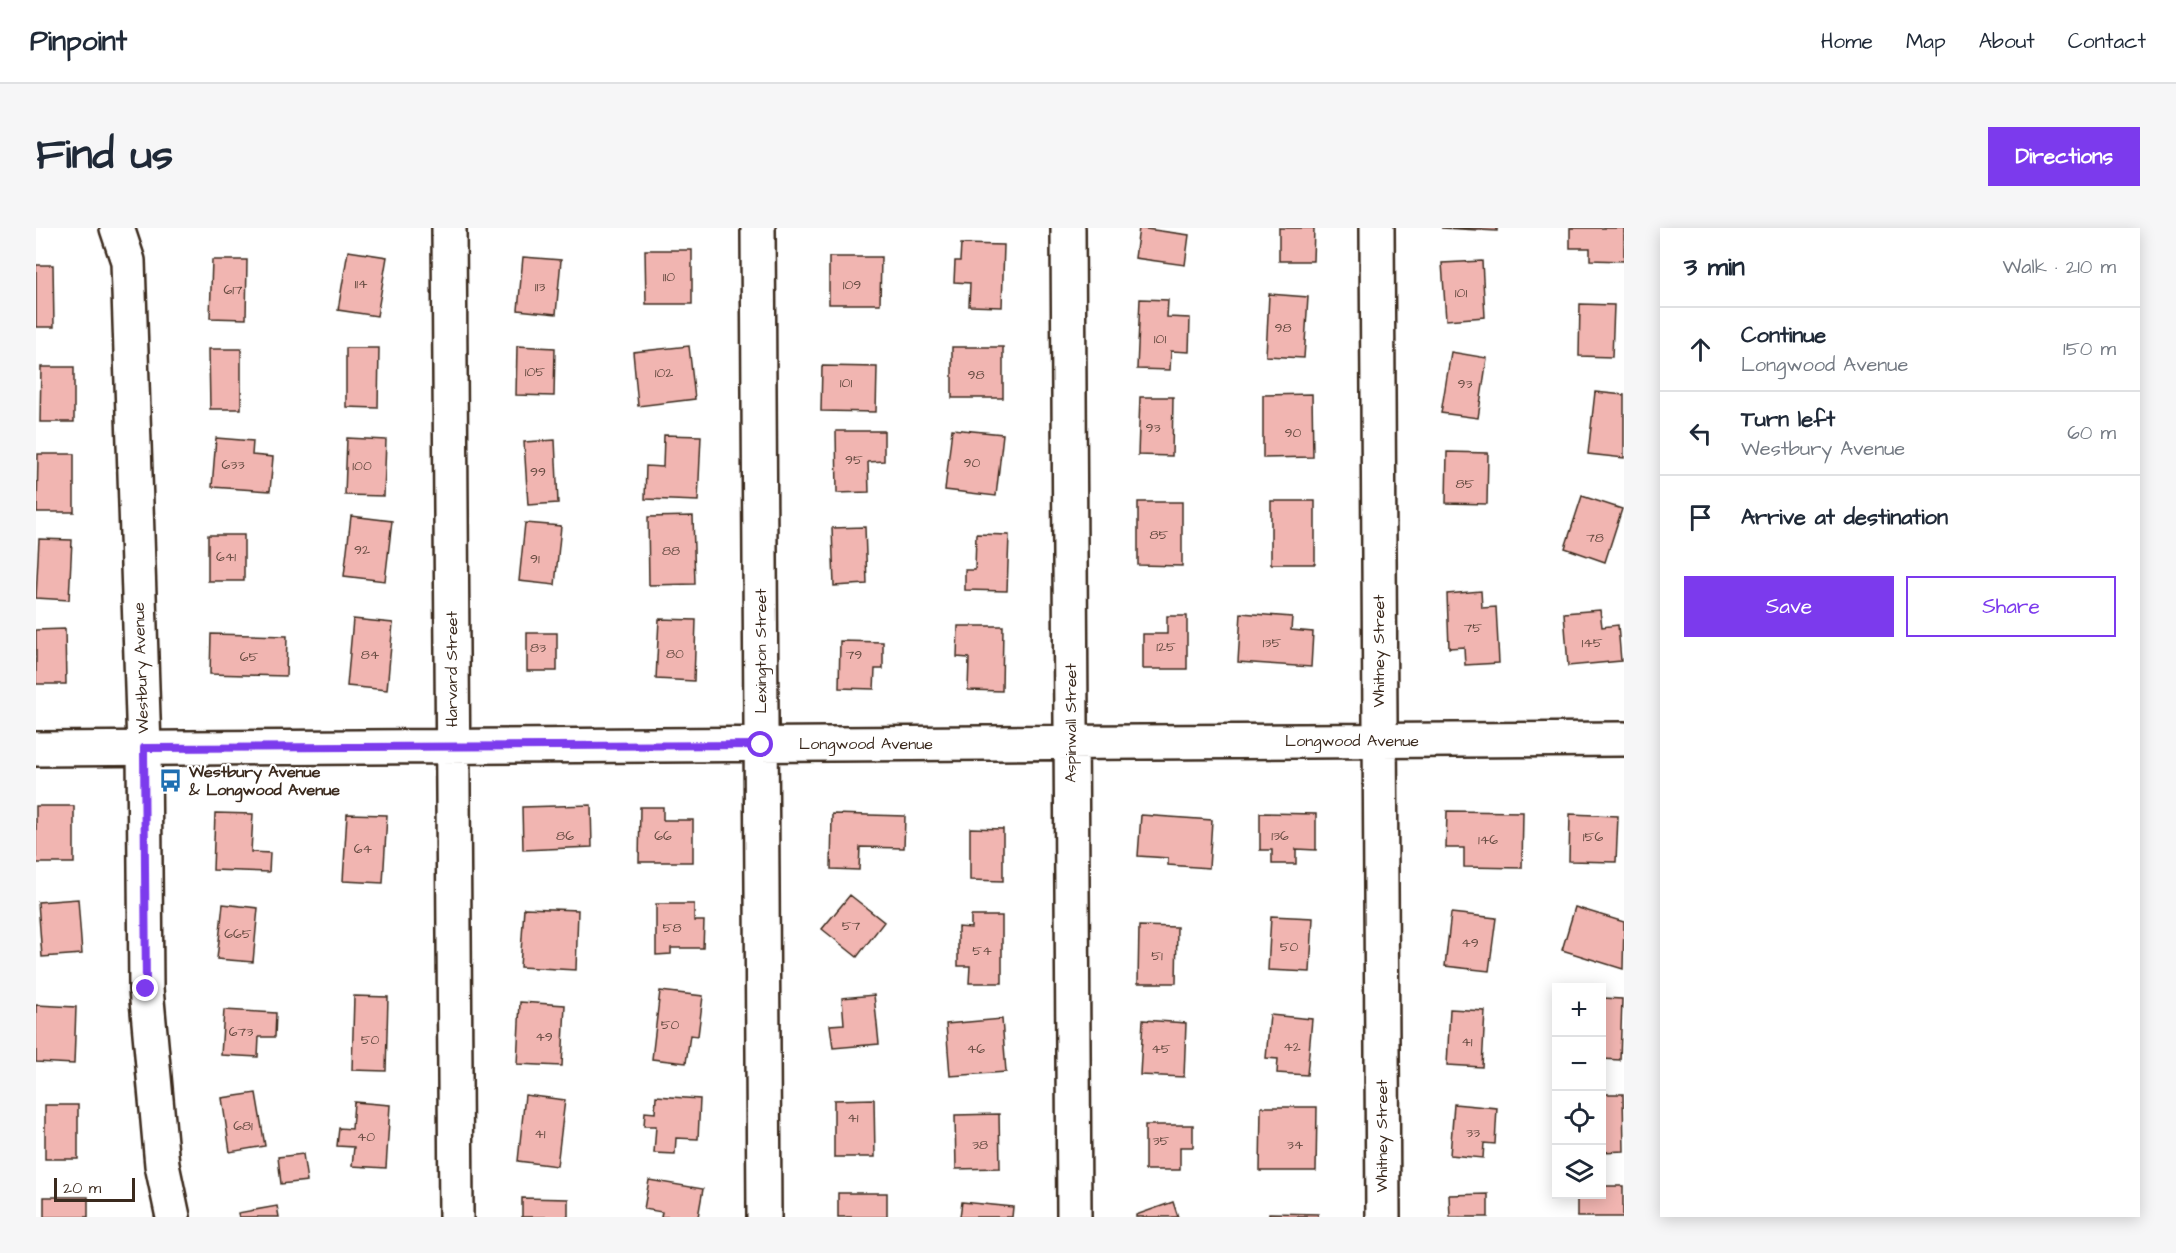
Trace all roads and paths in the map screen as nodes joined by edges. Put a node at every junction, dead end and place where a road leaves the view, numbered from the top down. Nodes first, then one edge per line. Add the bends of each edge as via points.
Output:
1 (117, 228) edge
2 (132, 228) edge
3 (449, 228) edge
4 (758, 228) edge
5 (1068, 228) edge
6 (1377, 228) edge
7 (128, 261) junction
8 (1624, 739) edge
9 (1379, 741) junction
10 (1071, 743) junction
11 (761, 745) junction
12 (452, 747) junction
13 (144, 748) junction
14 (36, 749) edge
15 (173, 1217) edge
16 (456, 1217) edge
17 (764, 1217) edge
18 (1074, 1217) edge
19 (1383, 1217) edge

1 - 7 street, Westbury Avenue
2 - 7 street, Westbury Avenue
3 - 12 street, Harvard Street
4 - 11 street, Lexington Street
5 - 10 street, Aspinwall Street
6 - 9 street, Whitney Street
7 - 13 street, Westbury Avenue
8 - 9 street, Longwood Avenue
9 - 10 street, Longwood Avenue
9 - 19 street, Whitney Street
10 - 11 street, Longwood Avenue
10 - 18 street, Aspinwall Street
11 - 12 street, Longwood Avenue
11 - 17 street, Lexington Street
12 - 13 street, Longwood Avenue
12 - 16 street, Harvard Street
13 - 14 street, Longwood Avenue
13 - 15 street, Westbury Avenue via 146,989 162,1165

